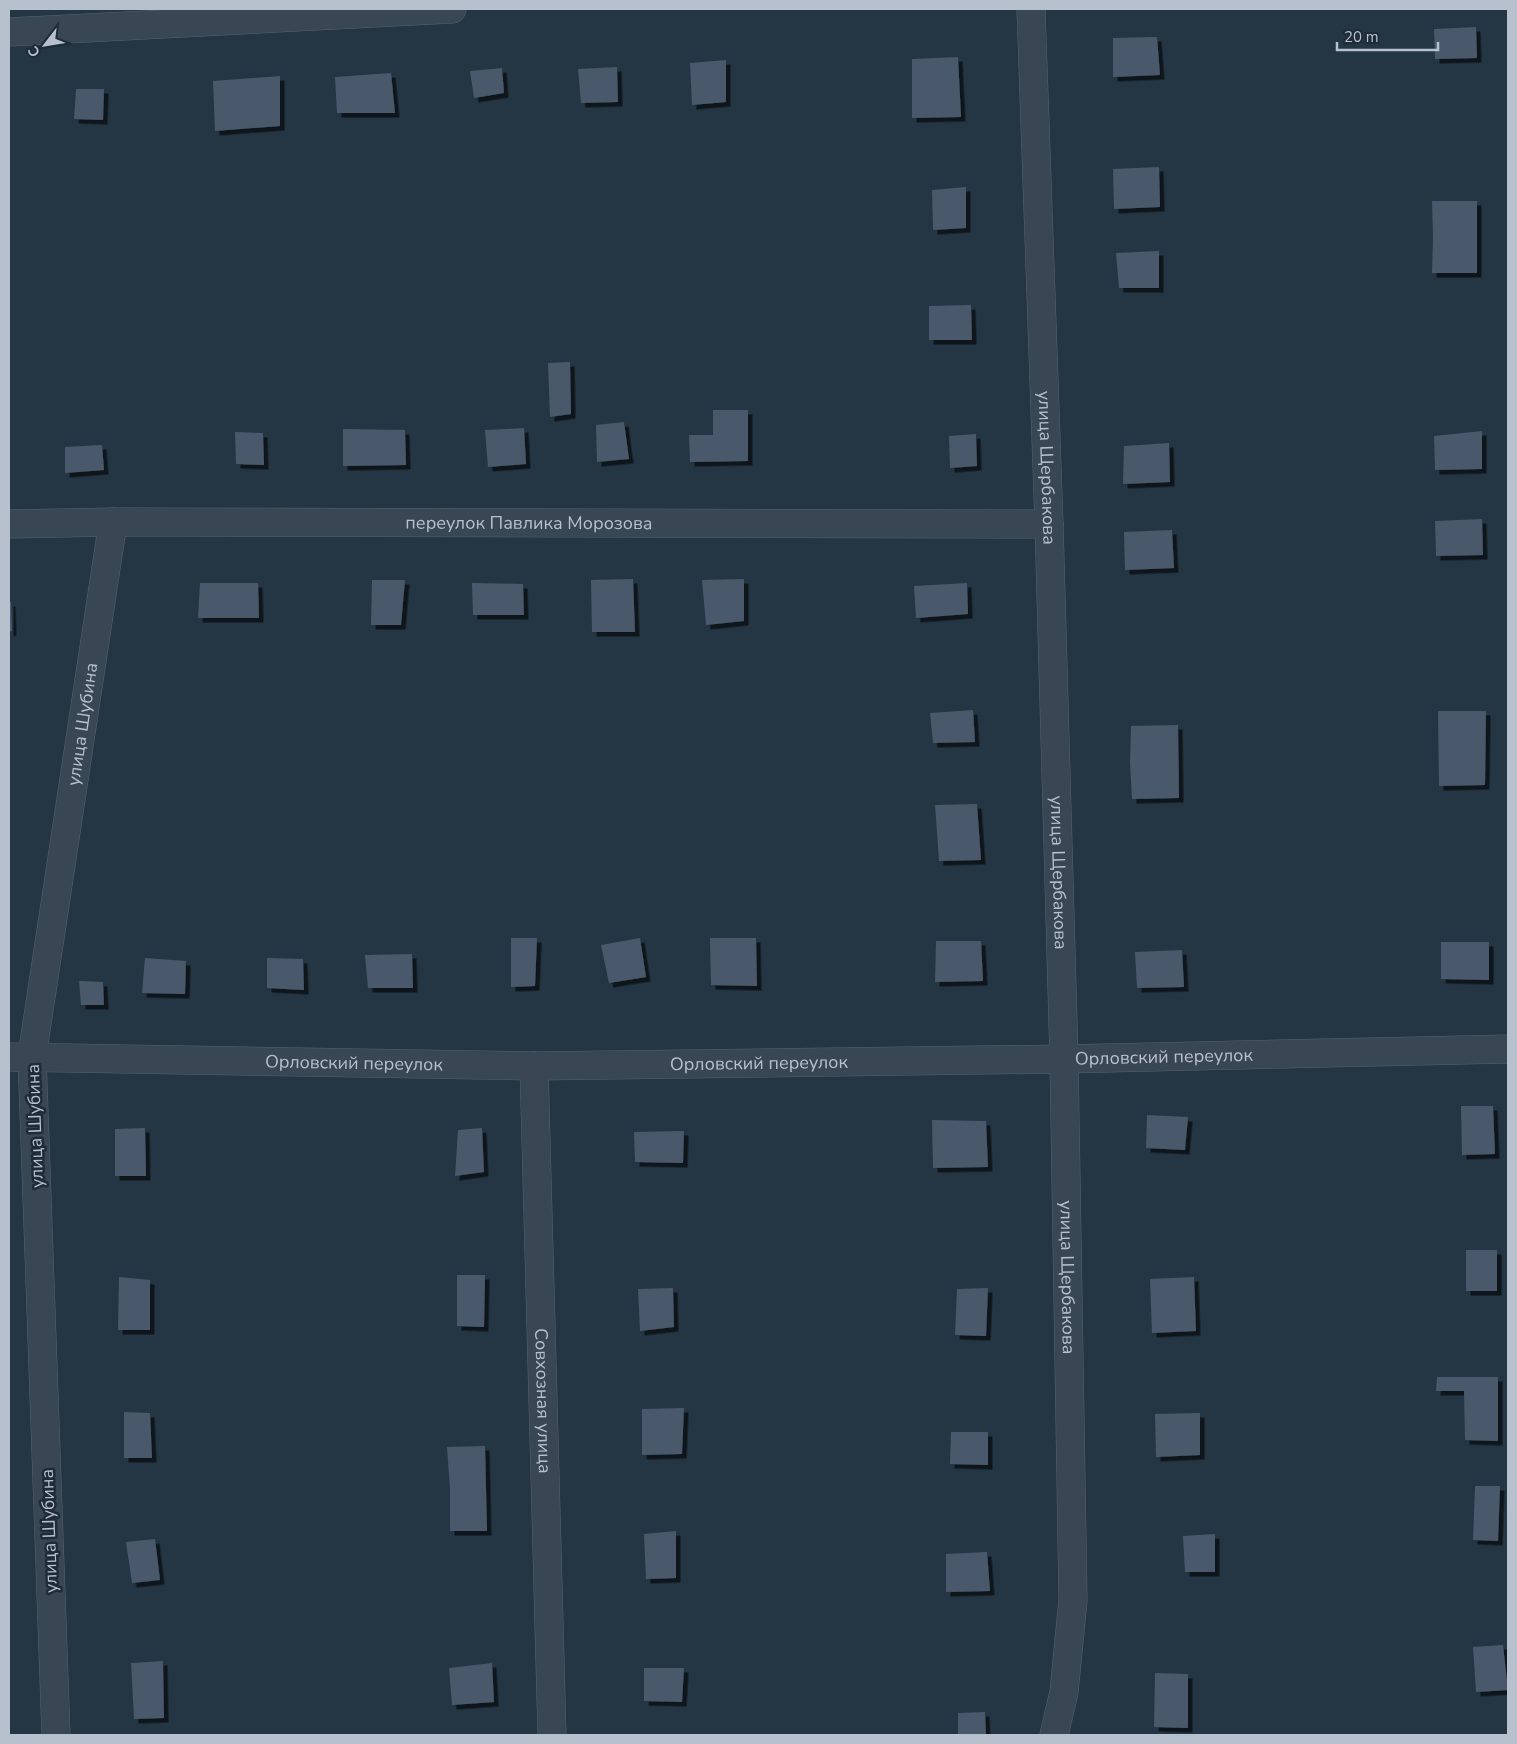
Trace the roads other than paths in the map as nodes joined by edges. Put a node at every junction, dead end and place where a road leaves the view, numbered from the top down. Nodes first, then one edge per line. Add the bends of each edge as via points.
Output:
1 (452, 9) edge
2 (1031, 9) edge
3 (9, 32) edge
4 (113, 522) junction
5 (9, 524) edge
6 (1049, 524) junction
7 (1508, 1049) edge
8 (20, 1056) edge
9 (1064, 1059) junction
10 (534, 1066) junction
11 (56, 1735) edge
12 (552, 1735) edge
13 (1054, 1735) edge

1 - 3 street
2 - 6 street, улица Щербакова
4 - 5 street, переулок Павлика Морозова
4 - 6 street, переулок Павлика Морозова
4 - 8 street, улица Шубина
6 - 9 street, улица Щербакова
7 - 9 street, Орловский переулок
8 - 10 street, Орловский переулок
8 - 11 street, улица Шубина
9 - 10 street, Орловский переулок
9 - 13 street, улица Щербакова via 1074,1600 1064,1692
10 - 12 street, Совхозная улица

